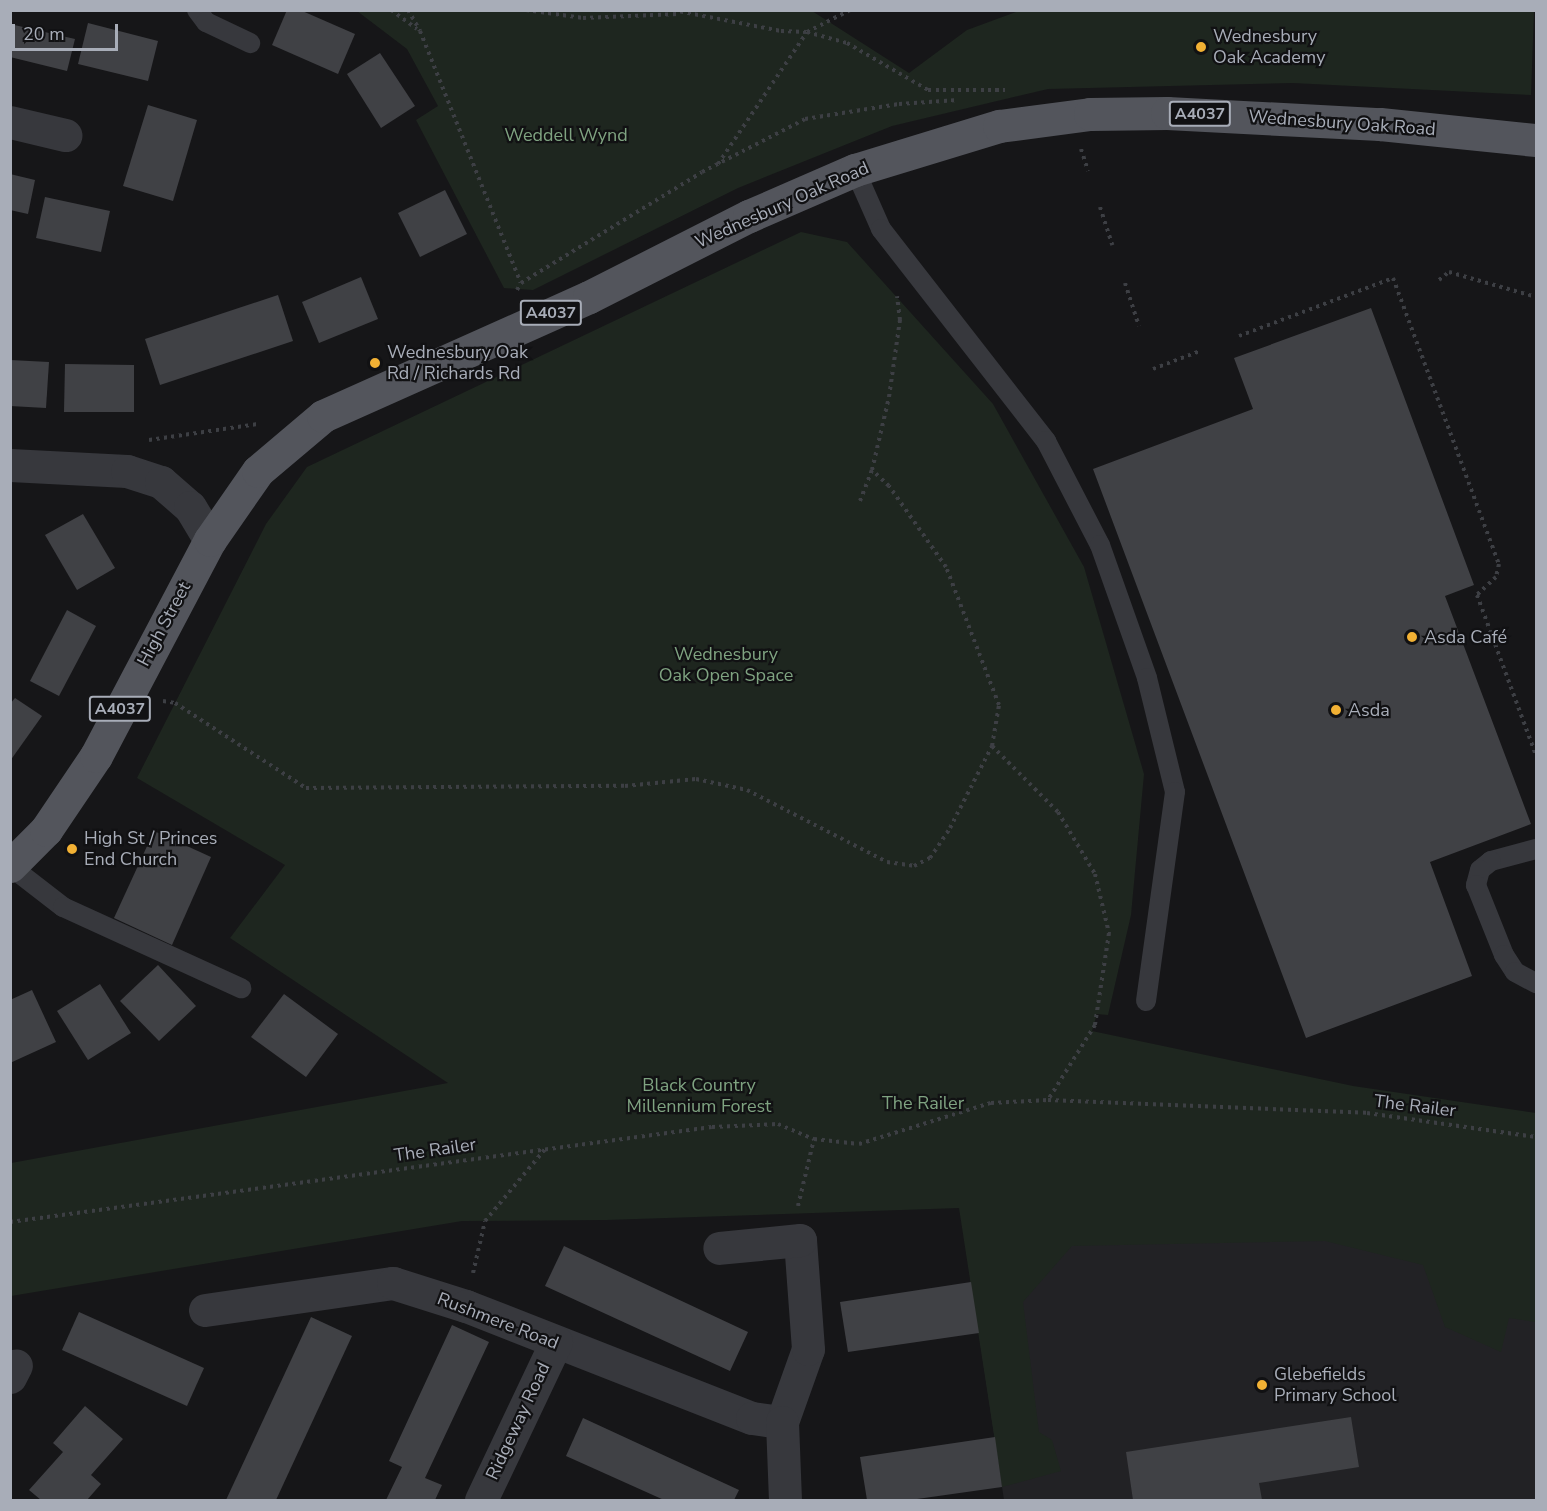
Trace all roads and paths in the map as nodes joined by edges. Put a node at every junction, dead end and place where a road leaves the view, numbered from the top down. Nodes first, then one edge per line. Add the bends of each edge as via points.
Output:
1 (197, 10) edge
2 (391, 10) edge
3 (408, 10) edge
4 (526, 10) edge
5 (674, 10) edge
6 (850, 10) edge
7 (682, 14) junction
8 (420, 31) junction
9 (807, 32) junction
10 (250, 43) dead end
11 (1008, 92) dead end
12 (1004, 97) dead end
13 (993, 98) dead end
14 (969, 99) dead end
15 (10, 122) edge
16 (65, 135) dead end
17 (1536, 140) edge
18 (1079, 143) dead end
19 (717, 164) junction
20 (855, 170) junction
21 (1088, 171) dead end
22 (1100, 207) dead end
23 (890, 241) junction
24 (1112, 245) dead end
25 (1439, 280) dead end
26 (521, 283) junction
27 (1125, 283) dead end
28 (516, 292) dead end
29 (1536, 297) edge
30 (1139, 326) dead end
31 (1239, 336) dead end
32 (1200, 351) dead end
33 (1153, 369) dead end
34 (268, 422) dead end
35 (136, 442) dead end
36 (10, 465) edge
37 (872, 470) junction
38 (258, 471) joint
39 (860, 501) dead end
40 (210, 540) junction
41 (127, 695) junction
42 (992, 746) junction
43 (1536, 755) edge
44 (1536, 849) edge
45 (10, 866) edge
46 (1536, 983) edge
47 (241, 988) dead end
48 (1146, 1001) dead end
49 (1048, 1101) junction
50 (1536, 1137) edge
51 (814, 1139) junction
52 (546, 1148) junction
53 (10, 1222) edge
54 (800, 1240) junction
55 (719, 1248) dead end
56 (466, 1306) junction
57 (205, 1310) dead end
58 (556, 1342) junction
59 (782, 1422) junction
60 (481, 1500) edge
61 (784, 1500) edge

1 - 10 lane via 206,22
2 - 8 path
3 - 8 path
4 - 7 path via 583,18
5 - 7 path
6 - 9 path
7 - 9 path
8 - 26 path
9 - 11 path via 847,43 928,90 1001,88
9 - 19 path
12 - 13 path
14 - 19 path via 900,104 805,119
15 - 16 street
17 - 20 main road, Wednesbury Oak Road / A4037 via 1380,124 1167,113 1090,114 999,126
18 - 21 path
19 - 26 path
20 - 23 lane
20 - 38 main road, Wednesbury Oak Road / A4037 via 749,216 589,297 323,416
22 - 24 path
23 - 37 path via 900,320 889,397
23 - 48 lane via 1046,441 1100,545 1147,678 1175,792
25 - 29 path via 1449,272
26 - 28 path
27 - 30 path
31 - 43 path via 1393,278 1499,564 1496,577 1477,595
32 - 33 path
34 - 35 path
36 - 40 street via 127,471 161,482 190,507
37 - 39 path
37 - 42 path via 889,486 946,567 999,705
38 - 40 main road, High Street / A4037
40 - 41 main road, High Street / A4037
41 - 42 path via 175,703 306,788 625,786 696,779 747,790 887,862 914,866 930,858 950,828
41 - 45 main road, High Street / A4037 via 96,756 46,830
42 - 49 path via 1059,812 1095,874 1109,933 1095,1025
44 - 46 lane via 1491,861 1480,870 1476,885 1504,955 1515,972
45 - 47 lane via 63,907
49 - 50 path, The Railer via 1367,1113
49 - 51 path, The Railer via 991,1103 858,1144
51 - 52 path, The Railer via 778,1124 712,1127
51 - 54 path via 796,1212
52 - 53 path, The Railer
52 - 56 path via 485,1221
54 - 55 street
54 - 59 street via 808,1349
56 - 57 street, Rushmere Road via 393,1283
56 - 58 street, Rushmere Road
58 - 59 street, Rushmere Road via 752,1418
58 - 60 street, Ridgeway Road
59 - 61 street

